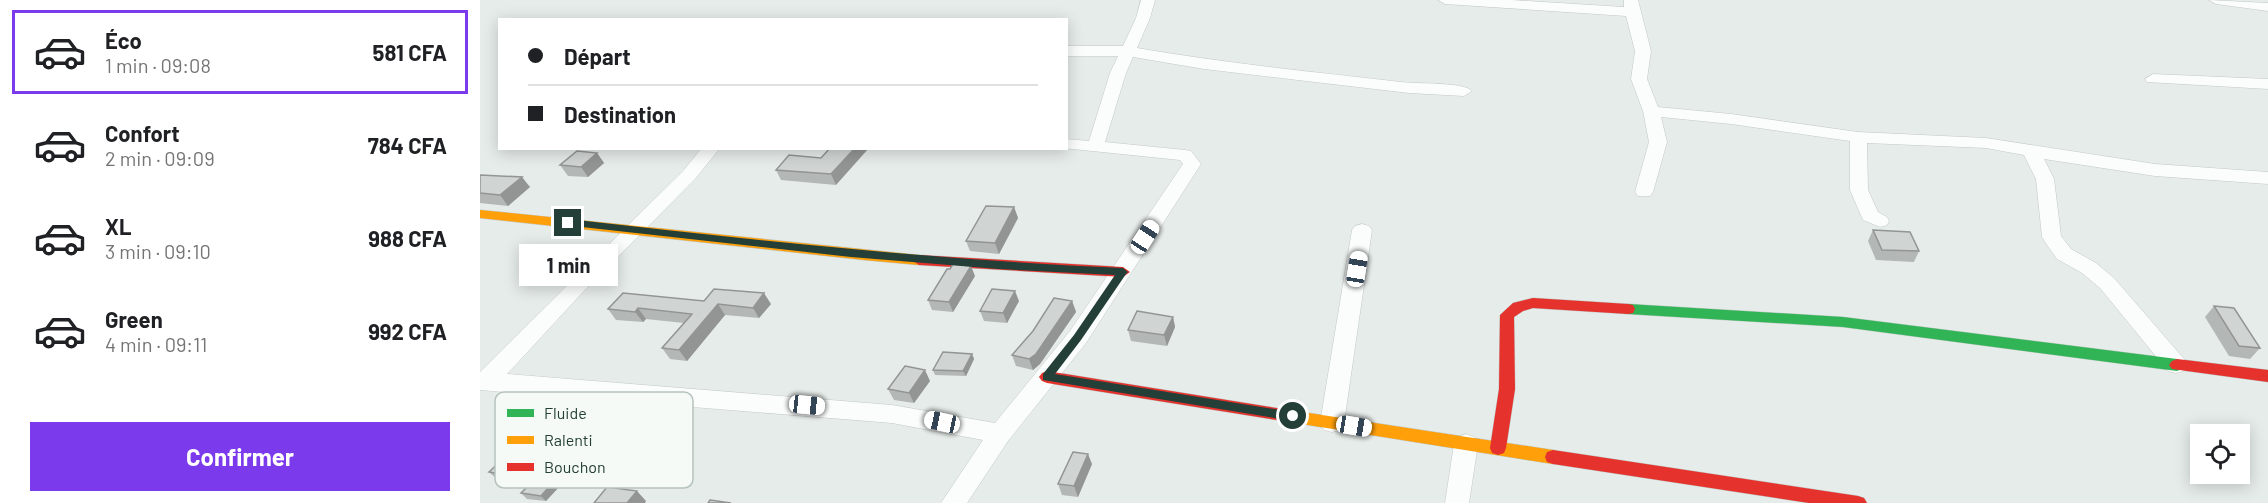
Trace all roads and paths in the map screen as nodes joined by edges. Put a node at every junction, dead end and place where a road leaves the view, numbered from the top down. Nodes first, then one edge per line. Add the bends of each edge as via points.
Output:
1 (1148, 0) edge
2 (1444, 0) edge
3 (2216, 0) edge
4 (1632, 6) edge
5 (2268, 7) edge
6 (1068, 51) edge
7 (1127, 51) junction
8 (2152, 79) dead end
9 (2268, 84) edge
10 (1464, 91) dead end
11 (1651, 111) junction
12 (1858, 137) junction
13 (1068, 144) edge
14 (1095, 148) junction
15 (709, 150) edge
16 (2031, 151) junction
17 (2268, 178) edge
18 (1644, 192) dead end
19 (480, 214) edge
20 (1880, 220) dead end
21 (634, 229) junction
22 (1362, 230) dead end
23 (1123, 272) junction
24 (2176, 366) junction
25 (2268, 376) edge
26 (1047, 377) junction
27 (484, 382) edge
28 (614, 392) edge
29 (693, 398) edge
30 (1332, 423) junction
31 (1000, 434) junction
32 (1466, 444) junction
33 (1498, 448) junction
34 (953, 503) edge
35 (1457, 503) edge
36 (1858, 503) edge

1 - 7 street
2 - 4 street
3 - 5 street
4 - 11 street via 1643,51 1639,79
6 - 7 street
7 - 10 street via 1216,66
7 - 14 street
8 - 9 street
11 - 12 street
11 - 18 street via 1658,142
12 - 16 street via 1986,143
12 - 20 street via 1860,190 1870,216
13 - 14 street
14 - 23 street via 1185,155 1192,164
15 - 21 street via 689,176
16 - 17 street via 2155,170
16 - 24 street via 2045,179 2052,237 2064,254 2107,283
19 - 21 street
21 - 23 street via 851,254
21 - 27 street
22 - 30 street
23 - 26 street
24 - 25 street
24 - 33 street via 1843,322 1533,303 1507,315 1507,389
26 - 30 street
26 - 31 street
27 - 28 street
29 - 31 street via 923,418
30 - 32 street
31 - 34 street
32 - 33 street
32 - 35 street
33 - 36 street

